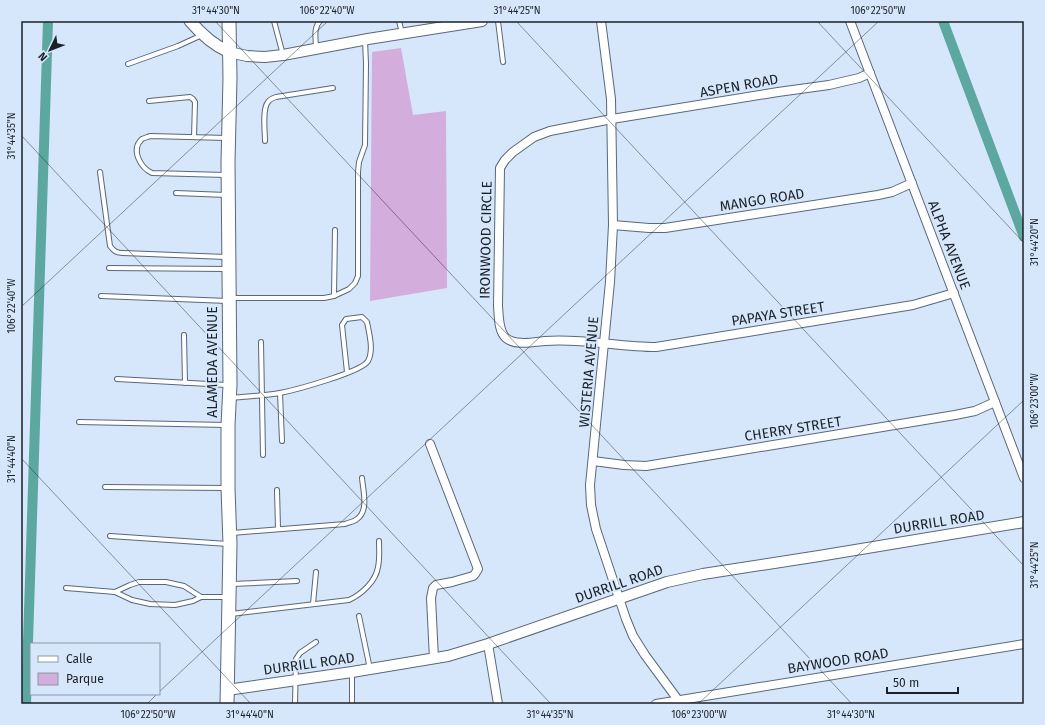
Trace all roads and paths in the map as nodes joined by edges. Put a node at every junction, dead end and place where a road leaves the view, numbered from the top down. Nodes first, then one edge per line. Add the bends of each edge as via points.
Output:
1 (190, 21) edge
2 (229, 21) edge
3 (274, 21) edge
4 (320, 21) edge
5 (399, 21) edge
6 (482, 21) edge
7 (498, 21) edge
8 (601, 21) edge
9 (850, 21) edge
10 (402, 34) junction
11 (202, 35) junction
12 (365, 40) junction
13 (316, 48) junction
14 (229, 52) junction
15 (283, 55) junction
16 (503, 62) dead end
17 (128, 64) dead end
18 (870, 72) junction
19 (333, 88) dead end
20 (149, 101) dead end
21 (612, 120) junction
22 (194, 137) junction
23 (228, 138) junction
24 (265, 141) dead end
25 (100, 172) dead end
26 (228, 175) junction
27 (912, 183) junction
28 (176, 193) dead end
29 (228, 196) junction
30 (613, 225) junction
31 (335, 230) dead end
32 (228, 263) junction
33 (109, 268) dead end
34 (954, 293) junction
35 (101, 296) dead end
36 (334, 296) junction
37 (228, 300) junction
38 (184, 335) dead end
39 (261, 342) dead end
40 (605, 342) junction
41 (347, 372) junction
42 (117, 379) dead end
43 (185, 382) junction
44 (230, 385) junction
45 (280, 393) junction
46 (262, 395) junction
47 (229, 399) junction
48 (995, 402) junction
49 (79, 422) dead end
50 (228, 425) junction
51 (282, 441) dead end
52 (430, 444) dead end
53 (263, 455) dead end
54 (593, 461) junction
55 (362, 478) dead end
56 (1024, 478) edge
57 (105, 487) dead end
58 (228, 488) junction
59 (277, 490) dead end
60 (1024, 522) edge
61 (278, 528) junction
62 (110, 536) dead end
63 (230, 538) junction
64 (379, 541) dead end
65 (316, 572) dead end
66 (297, 581) dead end
67 (229, 584) junction
68 (66, 588) dead end
69 (115, 592) junction
70 (201, 597) junction
71 (229, 597) junction
72 (619, 598) junction
73 (313, 604) junction
74 (228, 614) junction
75 (358, 616) dead end
76 (316, 642) dead end
77 (488, 644) junction
78 (1024, 644) edge
79 (434, 659) junction
80 (370, 669) junction
81 (352, 672) junction
82 (296, 680) junction
83 (227, 690) junction
84 (680, 702) edge
85 (227, 704) edge
86 (295, 704) edge
87 (352, 704) edge
88 (498, 704) edge
89 (656, 704) edge

1 - 11 main road
2 - 14 main road, ALAMEDA AVENUE
3 - 15 lane
4 - 13 lane via 315,29
5 - 10 lane
6 - 10 street
7 - 16 lane
8 - 21 street, WISTERIA AVENUE
9 - 18 street, ALPHA AVENUE
10 - 12 street
11 - 14 main road via 217,47
11 - 17 lane
12 - 13 street
12 - 36 lane via 365,145 358,172 358,276 349,289
13 - 15 street
14 - 15 street via 247,56
14 - 23 main road, ALAMEDA AVENUE
18 - 21 street, ASPEN ROAD via 859,78 829,85
18 - 27 street, ALPHA AVENUE
19 - 24 lane via 269,100 264,113
20 - 22 lane via 190,97 194,99
21 - 30 street, WISTERIA AVENUE
21 - 40 street, IRONWOOD CIRCLE via 550,131 534,137 505,160 500,168 499,188 498,306 502,333 509,340 521,342
22 - 23 lane
22 - 26 lane via 150,136 142,139 137,150 138,158 143,167 152,173
23 - 26 main road, ALAMEDA AVENUE
25 - 32 lane via 110,246 113,250 123,254
26 - 29 main road, ALAMEDA AVENUE
27 - 30 street, MANGO ROAD via 878,195 665,228
27 - 34 street, ALPHA AVENUE
28 - 29 lane
29 - 32 main road, ALAMEDA AVENUE
30 - 40 street, WISTERIA AVENUE
31 - 36 lane
32 - 33 lane
32 - 37 main road, ALAMEDA AVENUE
34 - 40 street, PAPAYA STREET via 913,305 656,347
34 - 48 street, ALPHA AVENUE
35 - 37 lane
36 - 37 lane
37 - 44 main road, ALAMEDA AVENUE
38 - 43 lane
39 - 46 lane
40 - 54 street, WISTERIA AVENUE
41 - 41 lane via 367,363 370,355 367,322 362,317 346,319 342,325
41 - 45 lane
42 - 43 lane
43 - 44 lane
44 - 47 main road, ALAMEDA AVENUE
45 - 46 lane
45 - 51 lane
46 - 47 lane
46 - 53 lane
47 - 50 main road, ALAMEDA AVENUE
48 - 54 street, CHERRY STREET via 975,411 955,415 646,466
48 - 56 street, ALPHA AVENUE
49 - 50 lane
50 - 58 main road, ALAMEDA AVENUE
52 - 79 street via 478,569 473,576 436,585 433,588 431,598
54 - 72 street, WISTERIA AVENUE via 590,484 592,514
55 - 61 lane via 364,507 361,516 356,520 345,524
57 - 58 lane
58 - 63 main road, ALAMEDA AVENUE
59 - 61 lane
60 - 72 street, DURRILL ROAD via 703,574
61 - 63 lane
62 - 63 lane
63 - 67 main road, ALAMEDA AVENUE
64 - 73 lane via 378,568 363,590 349,600
65 - 73 lane
66 - 67 lane
67 - 71 main road, ALAMEDA AVENUE
68 - 69 lane
69 - 70 lane via 132,600 150,604 175,605
69 - 70 lane via 139,582 166,582 184,586
70 - 71 lane
71 - 74 main road, ALAMEDA AVENUE
72 - 77 street, DURRILL ROAD
72 - 84 street, WISTERIA AVENUE via 633,636
73 - 74 lane
74 - 83 main road, ALAMEDA AVENUE
75 - 80 lane
76 - 82 lane via 296,659
77 - 79 street, DURRILL ROAD
77 - 88 street
78 - 84 street, BAYWOOD ROAD
79 - 80 street, DURRILL ROAD
80 - 81 street, DURRILL ROAD
81 - 82 street, DURRILL ROAD
81 - 87 lane
82 - 83 street, DURRILL ROAD
82 - 86 lane
83 - 85 main road, ALAMEDA AVENUE
84 - 89 street, BAYWOOD ROAD

